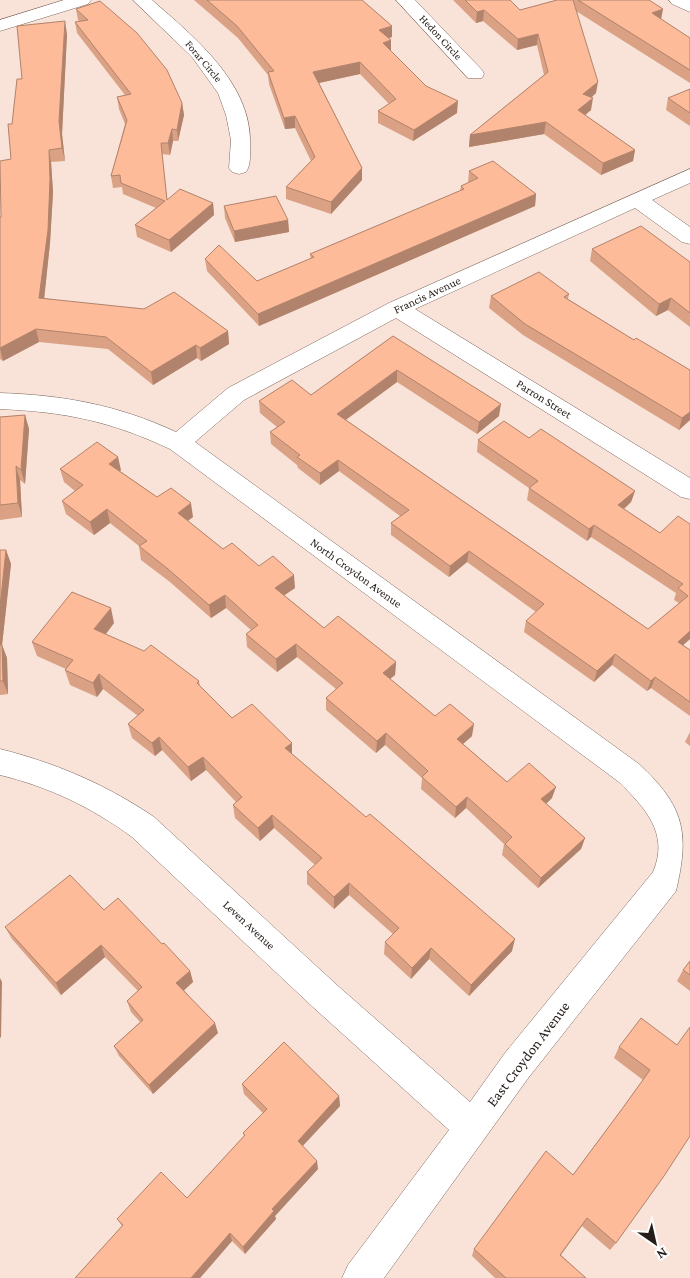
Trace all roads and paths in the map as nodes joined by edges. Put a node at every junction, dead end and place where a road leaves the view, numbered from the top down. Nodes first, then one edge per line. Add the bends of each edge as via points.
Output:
1 (82, 0) edge
2 (142, 0) edge
3 (405, 0) edge
4 (678, 0) edge
5 (690, 7) edge
6 (0, 26) edge
7 (475, 74) dead end
8 (239, 168) dead end
9 (690, 175) edge
10 (637, 199) junction
11 (690, 238) edge
12 (398, 308) junction
13 (0, 401) edge
14 (180, 443) junction
15 (690, 490) edge
16 (0, 762) edge
17 (671, 824) joint
18 (473, 1128) junction
19 (361, 1278) edge

1 - 6 street
2 - 8 street, Forar Circle via 195,48 221,79 235,110 241,144
3 - 7 street, Hedon Circle
4 - 5 street
9 - 10 street, Francis Avenue
10 - 11 street
10 - 12 street, Francis Avenue
12 - 14 street, Francis Avenue via 236,394
12 - 15 street, Parron Street
13 - 14 street, North Croydon Avenue via 53,404 98,412 141,425
14 - 17 street, North Croydon Avenue via 629,773 665,811
16 - 18 street, Leven Avenue via 24,767 77,787 115,806 143,827
17 - 18 street, East Croydon Avenue via 675,846 672,868 665,881 517,1065
18 - 19 street, East Croydon Avenue

